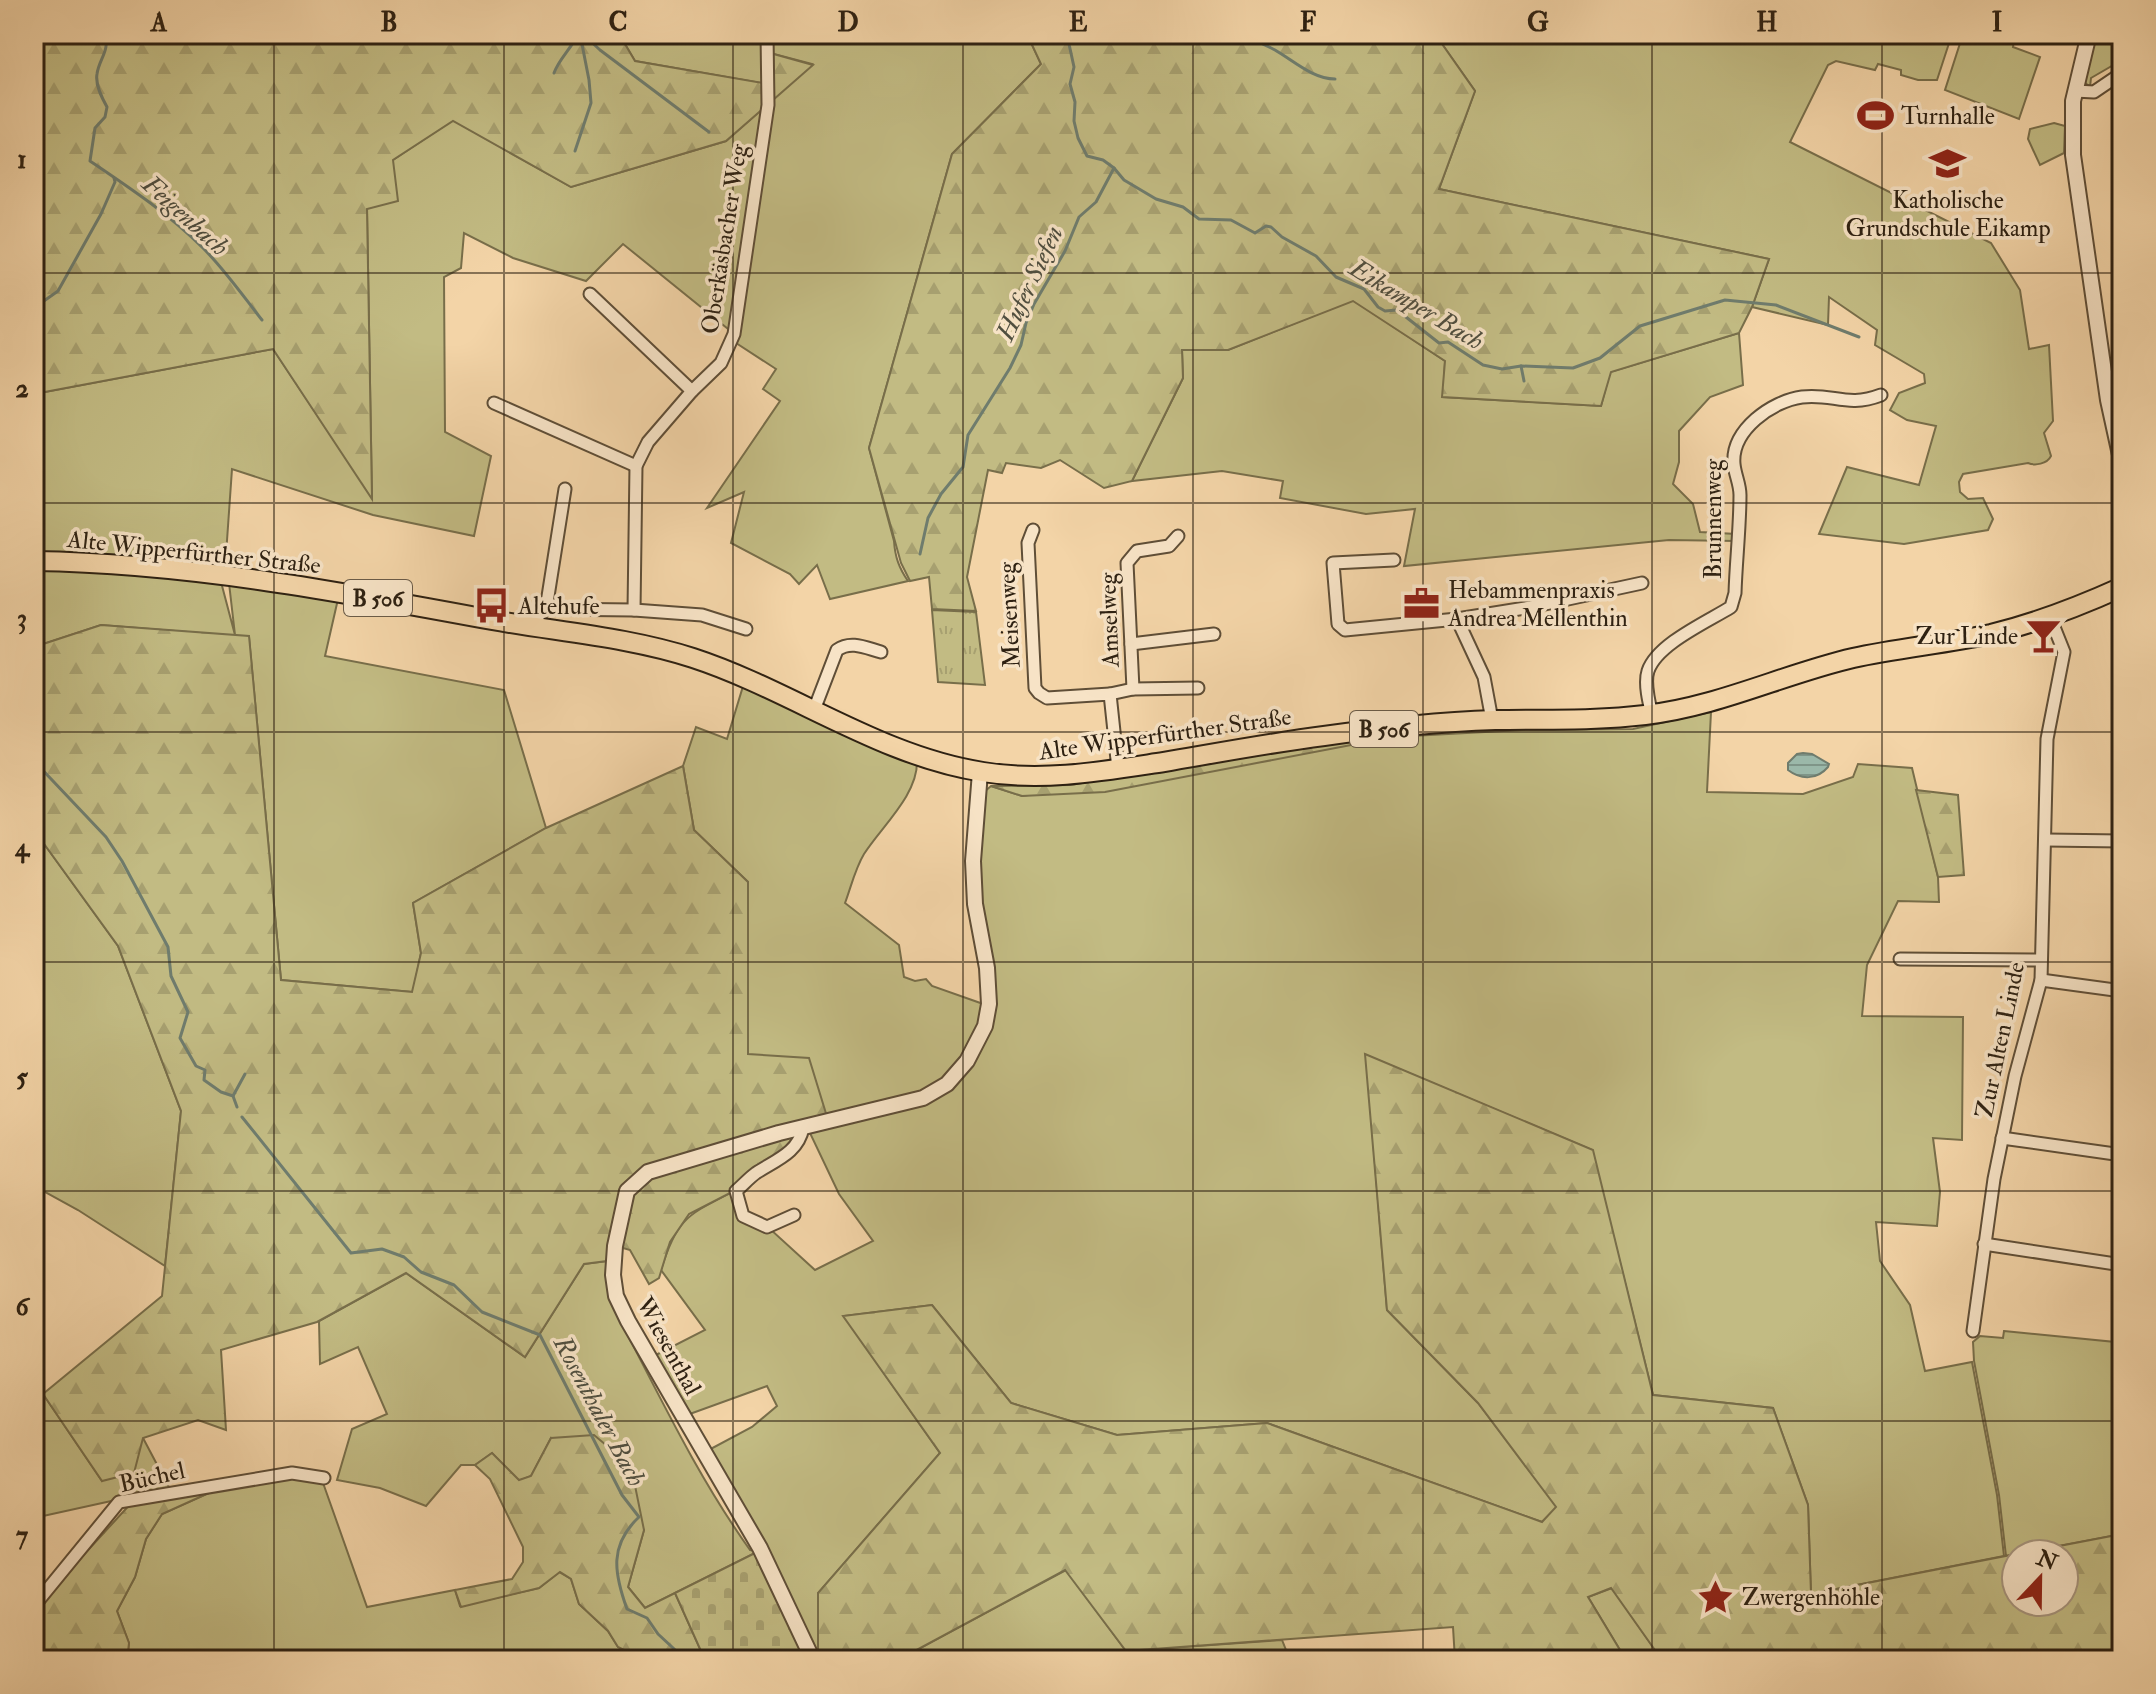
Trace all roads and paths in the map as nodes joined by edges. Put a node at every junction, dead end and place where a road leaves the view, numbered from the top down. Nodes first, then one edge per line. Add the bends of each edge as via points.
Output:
1 (767, 34) edge
2 (2089, 34) edge
3 (2120, 78) edge
4 (2075, 91) junction
5 (590, 294) dead end
6 (692, 391) junction
7 (1881, 395) dead end
8 (494, 403) dead end
9 (2122, 464) edge
10 (636, 466) junction
11 (565, 489) dead end
12 (1033, 530) dead end
13 (1178, 536) dead end
14 (1394, 560) dead end
15 (34, 561) edge
16 (1642, 583) dead end
17 (2122, 587) edge
18 (546, 609) junction
19 (634, 610) junction
20 (2050, 617) junction
21 (1457, 619) junction
22 (527, 626) junction
23 (746, 629) dead end
24 (1214, 634) dead end
25 (1131, 644) junction
26 (881, 652) dead end
27 (1198, 688) dead end
28 (1133, 689) junction
29 (1110, 694) junction
30 (814, 710) junction
31 (1652, 715) junction
32 (1492, 720) junction
33 (1118, 769) junction
34 (980, 772) junction
35 (2046, 840) junction
36 (2122, 841) edge
37 (1900, 959) dead end
38 (2041, 960) junction
39 (2041, 980) junction
40 (2122, 991) edge
41 (803, 1128) junction
42 (2002, 1138) junction
43 (2122, 1155) edge
44 (794, 1215) dead end
45 (1984, 1244) junction
46 (2122, 1265) edge
47 (1973, 1331) dead end
48 (324, 1478) dead end
49 (34, 1606) edge
50 (813, 1660) edge

1 - 6 street, Oberkäsbacher Weg via 768,105 734,334 721,363
2 - 4 street
3 - 4 street via 2094,92
4 - 9 street via 2073,155
5 - 6 street
6 - 10 street, Oberkäsbacher Weg via 648,442
7 - 31 street, Brunnenweg via 1861,403 1805,396 1785,401 1764,412 1743,434 1734,463 1740,491 1731,607 1653,659 1646,675
8 - 10 street
10 - 19 street
11 - 18 street
12 - 29 street, Meisenweg via 1028,543 1035,688 1047,698
13 - 25 street, Amselweg via 1169,546 1137,551 1127,563
14 - 21 street via 1333,563 1338,624 1345,630
15 - 22 main road, Alte Wipperfürther Straße / B 506 via 311,587
16 - 21 street
17 - 20 main road, Alte Wipperfürther Straße / B 506
18 - 19 street
18 - 22 street
19 - 23 street via 702,615
20 - 31 main road, Alte Wipperfürther Straße / B 506 via 1989,634 1848,659
20 - 35 street, Zur Alten Linde via 2064,652 2047,739
21 - 32 street via 1484,677
22 - 30 main road, Alte Wipperfürther Straße / B 506 via 693,658
24 - 25 street
25 - 28 street, Amselweg
26 - 30 street via 853,644 837,650
27 - 28 street, Amselweg
28 - 29 street, Amselweg
29 - 33 street
30 - 34 main road, Alte Wipperfürther Straße / B 506 via 901,749
31 - 32 main road, Alte Wipperfürther Straße / B 506
32 - 33 main road, Alte Wipperfürther Straße / B 506 via 1325,736
33 - 34 main road, Alte Wipperfürther Straße / B 506 via 1031,777
34 - 41 street, Wiesenthal via 973,861 987,968 985,1026 967,1061 947,1084 923,1098
35 - 36 street
35 - 38 street, Zur Alten Linde
37 - 38 street
38 - 39 street, Zur Alten Linde
39 - 40 street
39 - 42 street, Zur Alten Linde
41 - 44 street via 785,1157 736,1191 743,1216 767,1227
41 - 50 street, Wiesenthal via 648,1172 627,1191 613,1275 628,1321 760,1548
42 - 43 street
42 - 45 street, Zur Alten Linde
45 - 46 street
45 - 47 street, Zur Alten Linde
48 - 49 street, Büchel via 292,1473 119,1502

